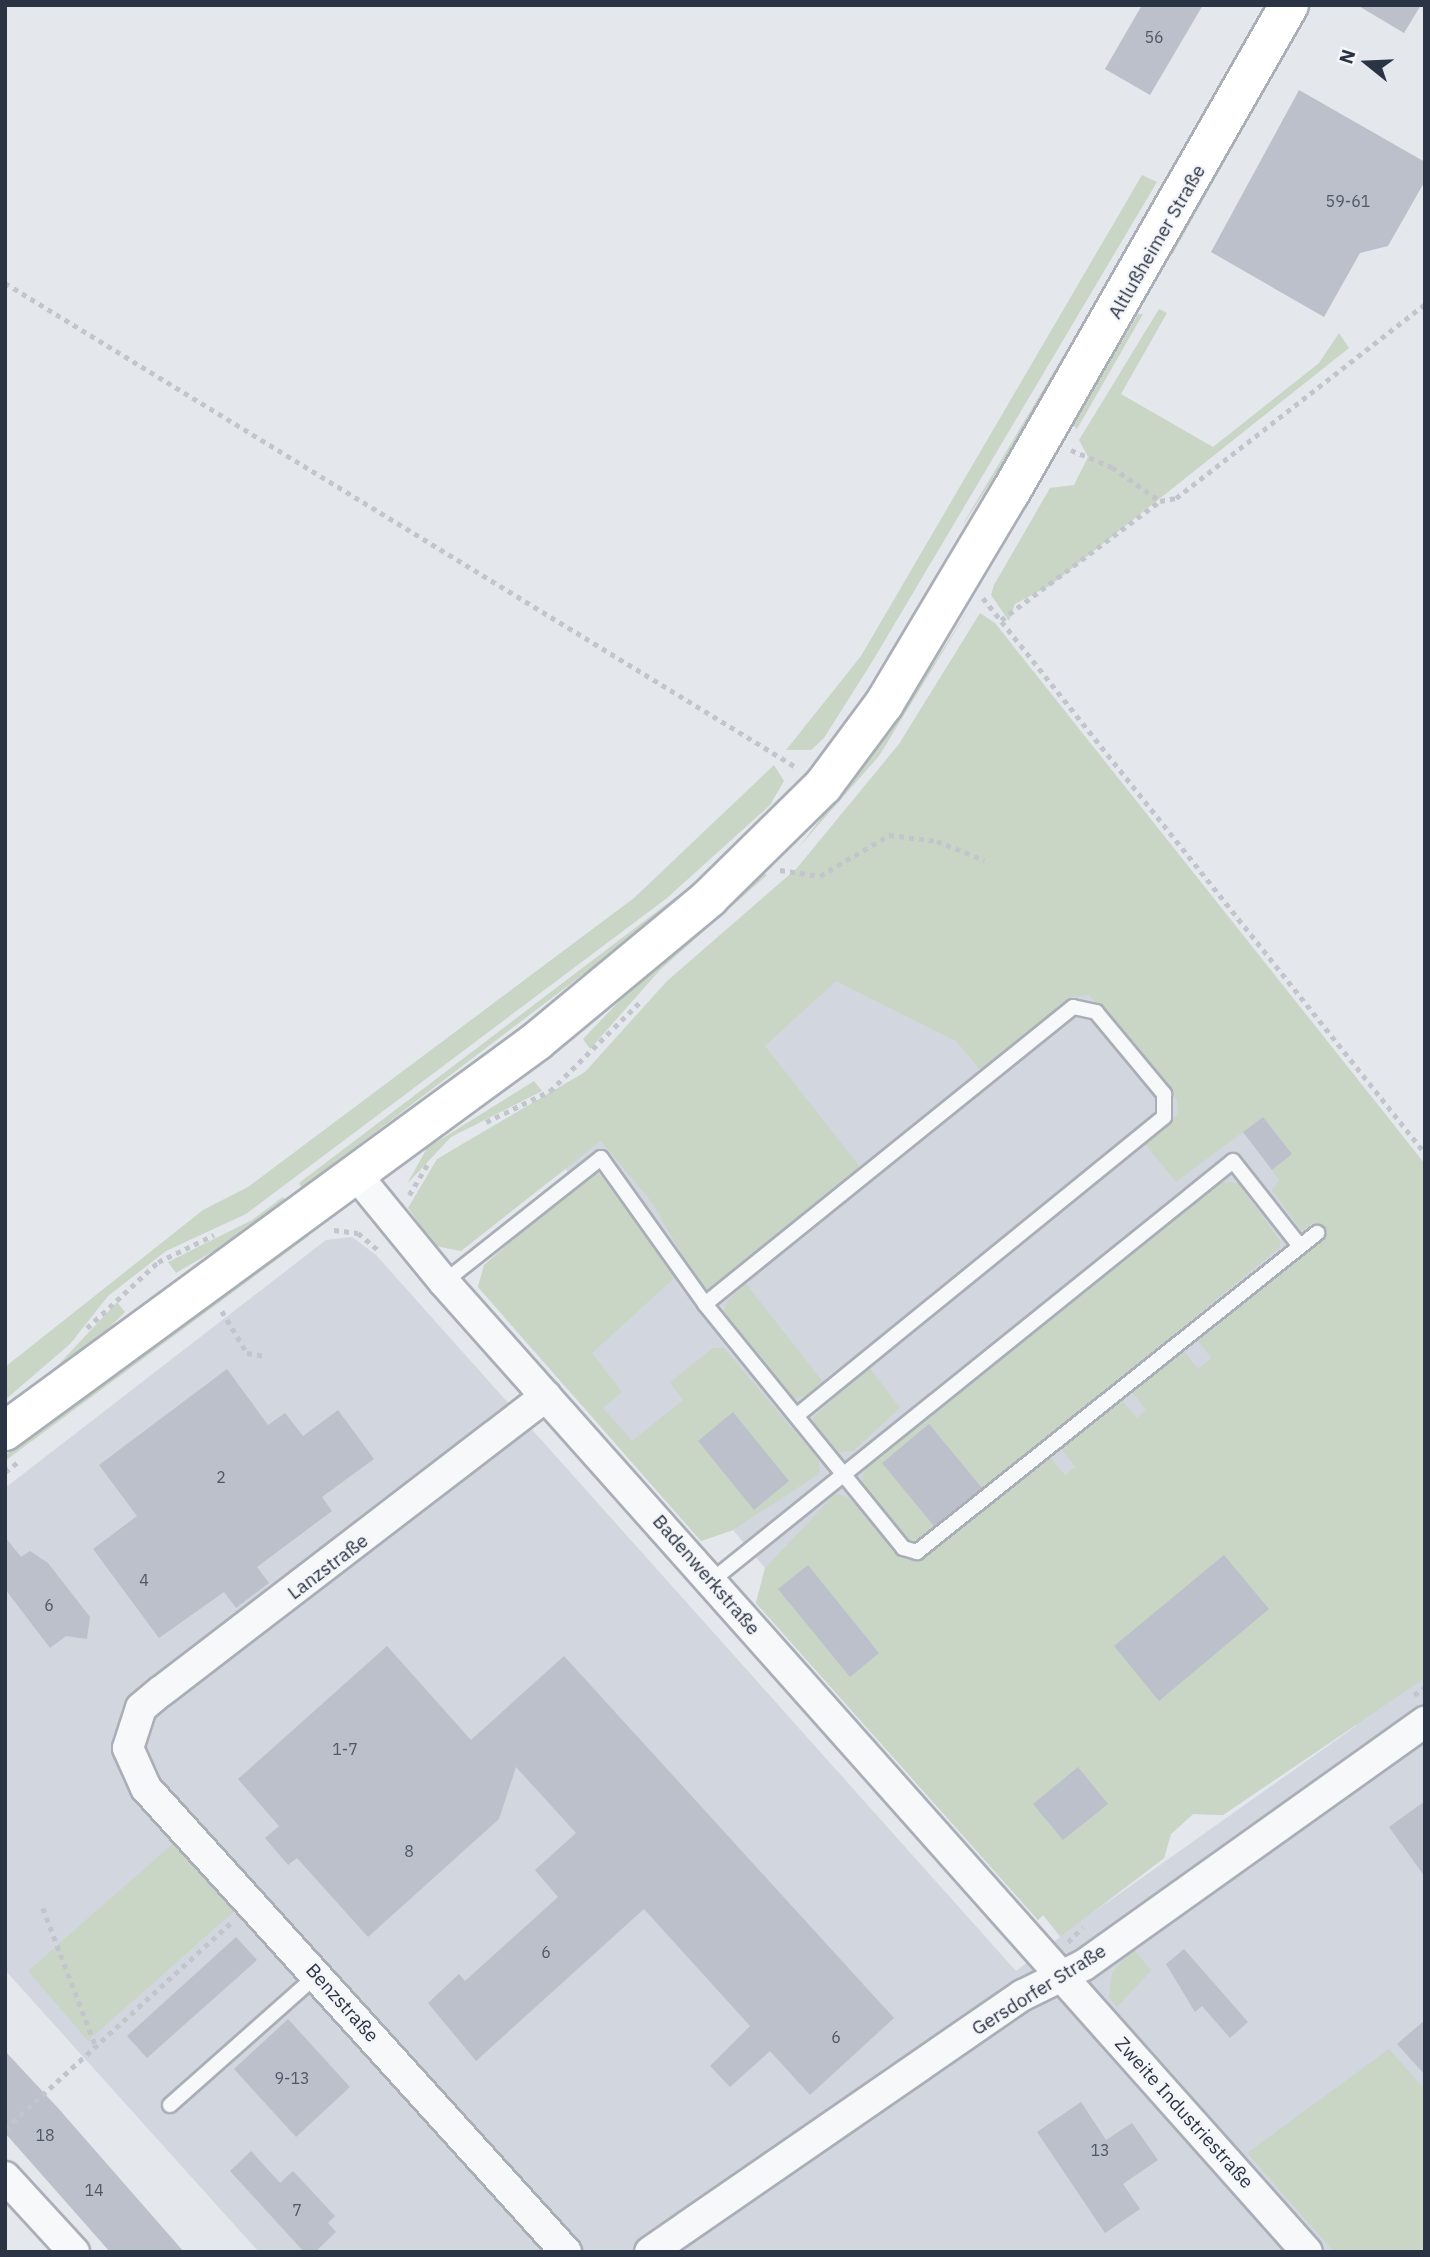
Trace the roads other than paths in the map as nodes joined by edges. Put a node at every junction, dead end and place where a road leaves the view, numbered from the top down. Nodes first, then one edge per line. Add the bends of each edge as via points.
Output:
1 (1289, 5) edge
2 (354, 1172) junction
3 (1317, 1233) dead end
4 (1300, 1247) junction
5 (444, 1282) junction
6 (705, 1304) junction
7 (546, 1396) junction
8 (797, 1415) junction
9 (5, 1431) edge
10 (842, 1469) junction
11 (710, 1582) junction
12 (1425, 1722) edge
13 (128, 1748) joint
14 (317, 1975) junction
15 (1062, 1975) junction
16 (170, 2105) dead end
17 (5, 2177) edge
18 (74, 2252) edge
19 (566, 2252) edge
20 (650, 2252) edge
21 (1307, 2252) edge

1 - 2 street, Altlußheimer Straße via 884,704 823,786 756,855 537,1041
2 - 5 street, Badenwerkstraße
2 - 9 street, Altlußheimer Straße
3 - 4 lane
4 - 10 lane via 927,1549 903,1548
4 - 10 lane via 1233,1161
5 - 6 lane via 601,1158
5 - 7 street, Badenwerkstraße
6 - 8 lane
6 - 8 lane via 1073,1007 1091,1008 1114,1033 1164,1094 1164,1117
7 - 11 street, Badenwerkstraße
7 - 13 street, Lanzstraße via 161,1691 141,1708
8 - 10 lane
10 - 11 lane
11 - 15 street, Badenwerkstraße
12 - 15 street, Gersdorfer Straße
13 - 14 street, Benzstraße via 146,1788
14 - 16 lane
14 - 19 street, Benzstraße
15 - 20 street, Gersdorfer Straße
15 - 21 street, Zweite Industriestraße
17 - 18 street

